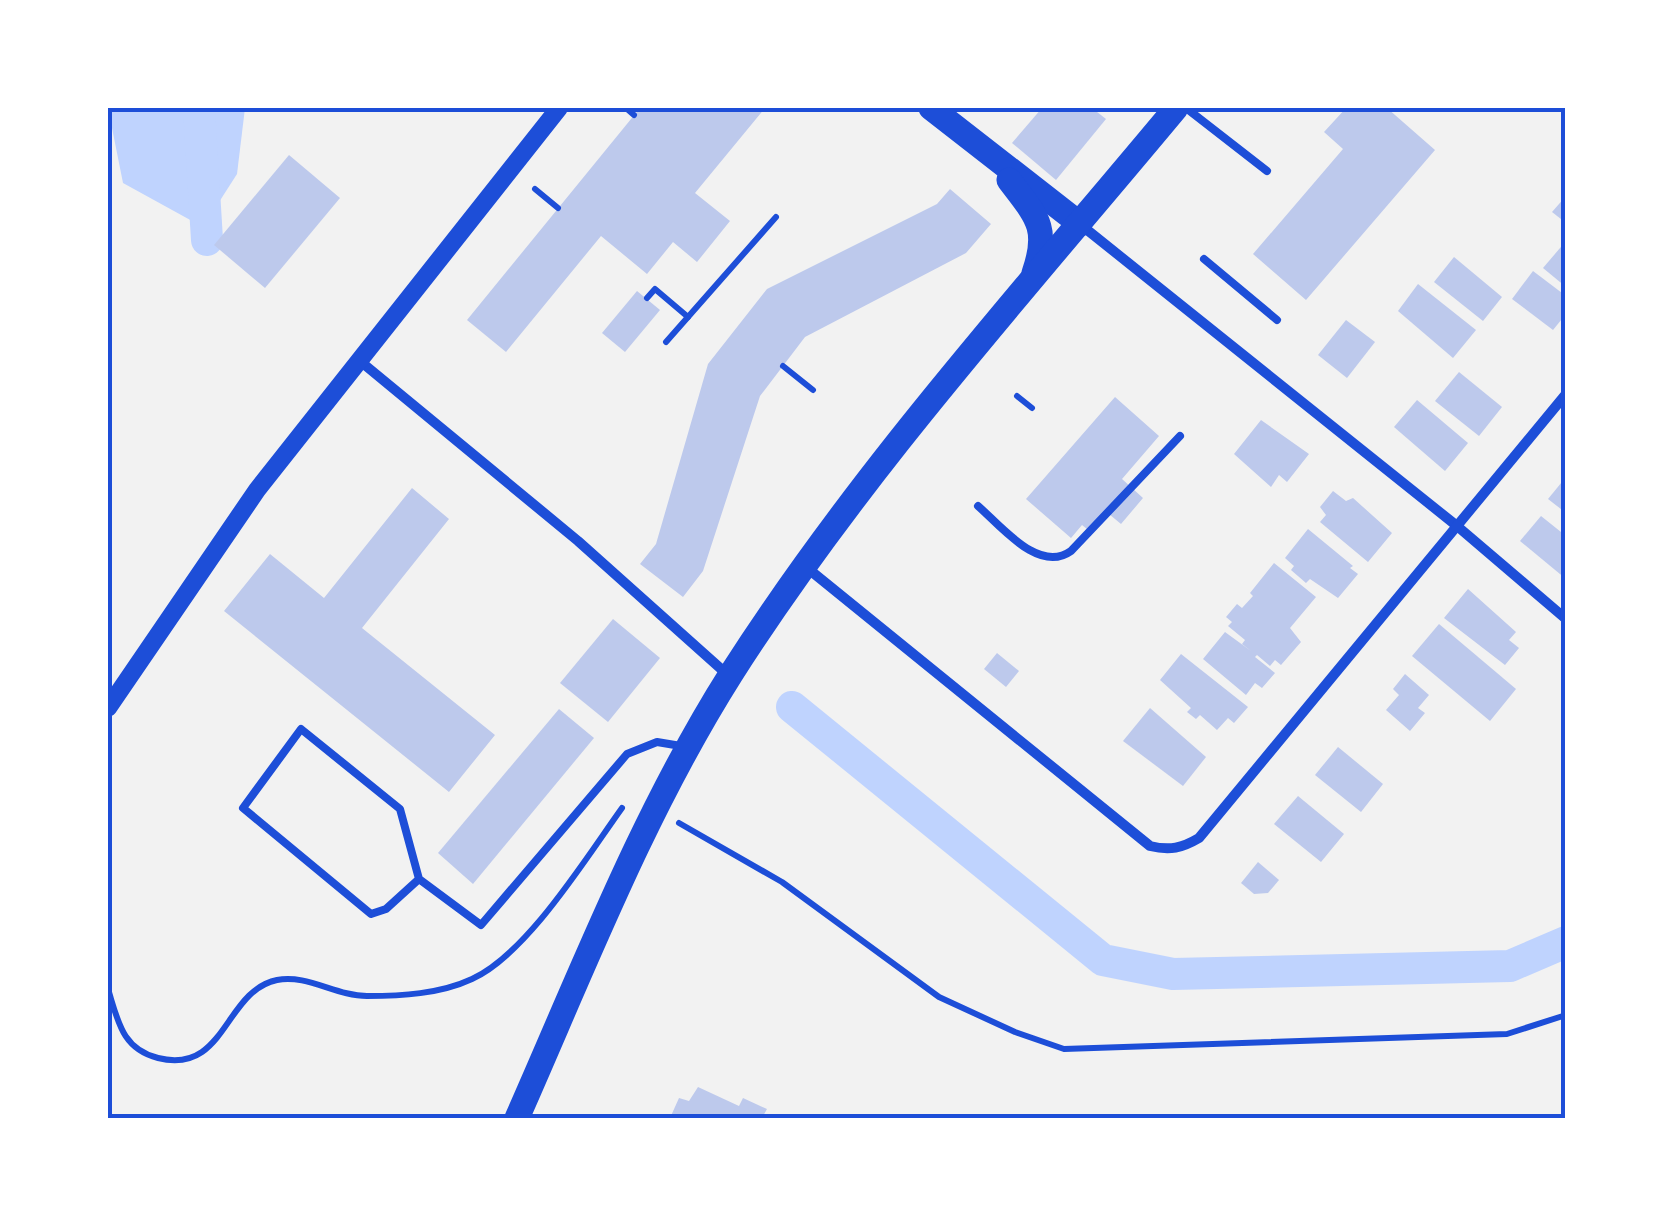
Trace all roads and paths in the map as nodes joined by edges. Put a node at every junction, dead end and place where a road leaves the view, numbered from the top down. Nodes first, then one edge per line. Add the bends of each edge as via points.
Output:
1 (558, 108) edge
2 (626, 108) edge
3 (930, 108) edge
4 (1176, 108) edge
5 (1186, 108) edge
6 (634, 114) dead end
7 (989, 153) junction
8 (1266, 170) dead end
9 (536, 189) dead end
10 (558, 208) dead end
11 (776, 217) dead end
12 (1080, 224) junction
13 (1204, 258) dead end
14 (1031, 283) junction
15 (646, 298) dead end
16 (688, 316) junction
17 (1276, 320) dead end
18 (666, 342) dead end
19 (360, 360) junction
20 (783, 366) dead end
21 (813, 390) dead end
22 (1566, 394) edge
23 (1017, 396) dead end
24 (1032, 408) dead end
25 (1180, 436) dead end
26 (978, 506) dead end
27 (1457, 526) junction
28 (805, 566) junction
29 (1566, 618) edge
30 (729, 677) junction
31 (108, 708) edge
32 (689, 748) junction
33 (630, 798) dead end
34 (680, 824) dead end
35 (419, 878) junction
36 (108, 989) edge
37 (1566, 1015) edge
38 (517, 1118) edge

1 - 19 street
2 - 6 path
3 - 7 main road
4 - 12 main road
5 - 8 lane
7 - 12 main road
7 - 14 main road via 1042,227
9 - 10 path
11 - 16 path
12 - 14 main road
12 - 27 street
13 - 17 lane
14 - 28 main road
15 - 16 path via 654,289
16 - 18 path
19 - 30 street
19 - 31 street via 257,490
20 - 21 path
22 - 27 street
23 - 24 path
25 - 26 lane via 1058,558 1040,556
27 - 28 street via 1200,838 1165,850 1150,846
27 - 29 street
28 - 30 main road
30 - 32 main road
32 - 35 lane via 657,742 627,754 481,925
32 - 38 main road via 629,864
33 - 36 path via 527,934 471,980 362,996 279,980 260,986 213,1044 184,1060 147,1055 127,1042
34 - 37 path via 782,882 938,997 1064,1049 1506,1034
35 - 35 lane via 371,914 242,808 300,729 400,808

